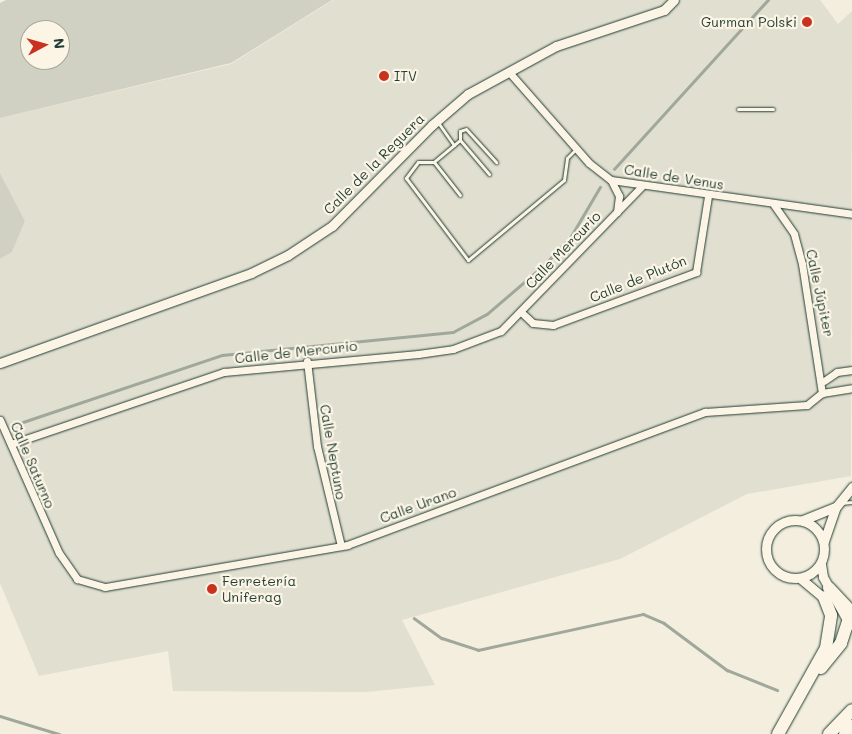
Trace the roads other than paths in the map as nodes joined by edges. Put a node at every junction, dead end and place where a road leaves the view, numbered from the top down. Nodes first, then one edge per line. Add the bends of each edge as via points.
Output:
1 (674, 0) edge
2 (509, 72) junction
3 (738, 109) dead end
4 (773, 109) dead end
5 (436, 121) junction
6 (460, 140) junction
7 (454, 145) junction
8 (576, 148) junction
9 (434, 162) junction
10 (496, 162) dead end
11 (489, 174) dead end
12 (611, 180) junction
13 (642, 186) junction
14 (460, 195) dead end
15 (708, 196) junction
16 (774, 205) junction
17 (617, 212) junction
18 (852, 214) edge
19 (521, 312) junction
20 (501, 331) joint
21 (307, 361) junction
22 (0, 363) edge
23 (852, 370) edge
24 (824, 381) junction
25 (852, 388) edge
26 (822, 393) junction
27 (0, 420) edge
28 (11, 444) junction
29 (852, 488) edge
30 (852, 502) edge
31 (838, 505) junction
32 (43, 520) joint
33 (802, 520) junction
34 (824, 541) junction
35 (341, 546) junction
36 (821, 564) junction
37 (800, 578) junction
38 (826, 593) junction
39 (849, 619) edge
40 (812, 674) junction
41 (852, 710) edge
42 (852, 726) edge
43 (778, 734) edge
44 (829, 734) edge
45 (845, 734) edge

1 - 2 street, Calle de la Reguera via 664,10 556,46
2 - 5 street, Calle de la Reguera via 468,94
2 - 8 street, Calle de Venus
3 - 4 lane
5 - 7 lane
5 - 22 street, Calle de la Reguera via 332,226 288,255 243,276
6 - 7 lane
6 - 10 lane via 460,131 466,128
6 - 11 lane
7 - 9 lane
8 - 9 lane via 567,158 564,180 472,260 408,183 407,173 418,162
8 - 12 street, Calle de Venus
9 - 14 lane
12 - 13 street, Calle de Venus
12 - 17 street via 619,196
13 - 15 street, Calle de Venus
13 - 17 street, Calle Mercurio
15 - 16 street, Calle de Venus
15 - 19 street, Calle de Plutón via 696,272 553,325 533,324
16 - 18 street, Calle de Venus
16 - 24 street, Calle Júpiter via 794,234
17 - 19 street, Calle Mercurio
19 - 20 street, Calle Mercurio
20 - 21 street, Calle de Mercurio via 453,349
21 - 28 street, Calle de Mercurio via 224,372
21 - 35 street, Calle Neptuno via 316,446
23 - 24 street via 836,372
24 - 26 street, Calle Júpiter
25 - 26 street
26 - 35 street, Calle Urano via 807,405 705,412
27 - 28 street, Calle Saturno
28 - 32 street, Calle Saturno
29 - 31 street
30 - 31 lane
31 - 33 street
31 - 34 street
32 - 35 street, Calle Urano via 77,578 105,586
33 - 34 street via 816,528
33 - 37 street via 776,527 766,553 782,576
34 - 36 street
36 - 37 street
36 - 38 street
37 - 38 street
38 - 39 highway
38 - 40 highway via 831,628
39 - 40 highway via 841,644
40 - 43 highway
41 - 44 highway
42 - 45 highway

